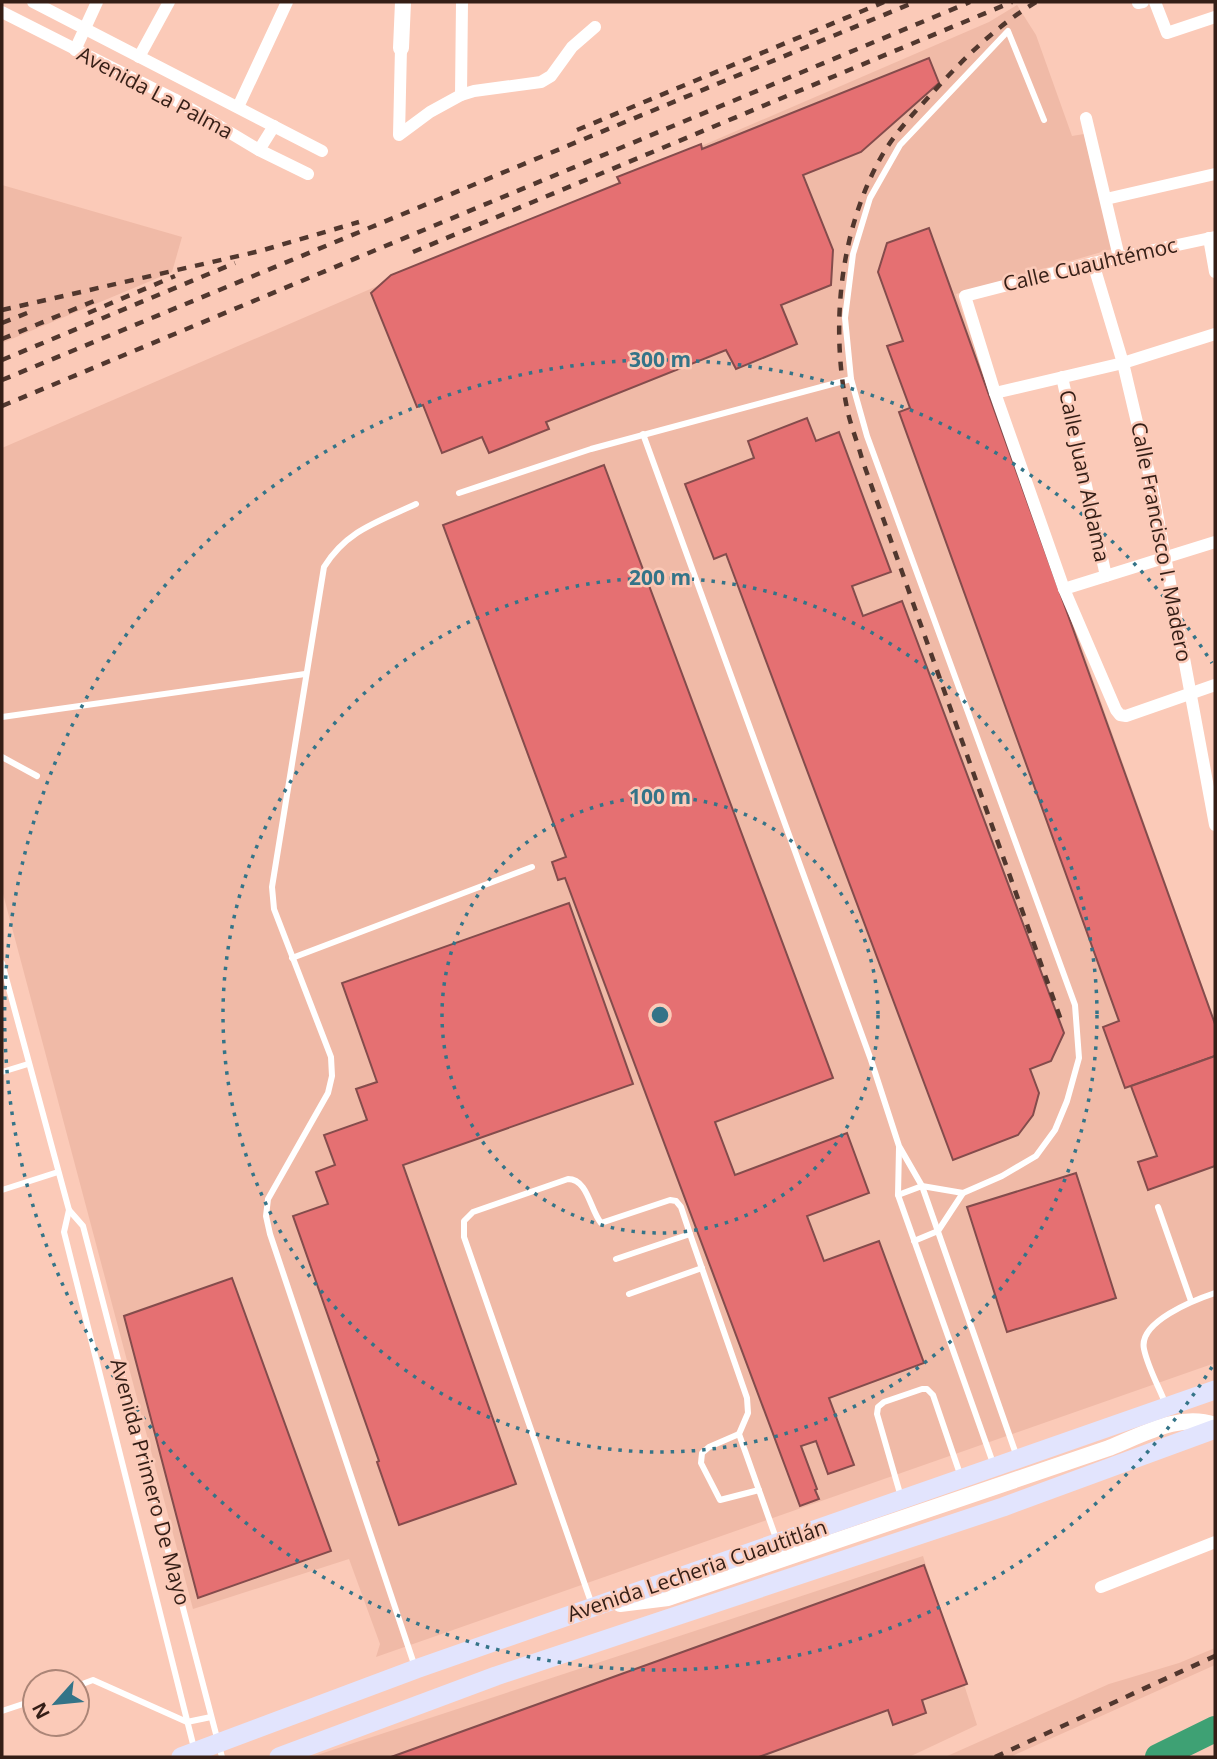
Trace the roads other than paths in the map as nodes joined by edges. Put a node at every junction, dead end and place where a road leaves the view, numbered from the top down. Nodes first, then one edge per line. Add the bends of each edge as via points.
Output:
1 (34, 2) edge
2 (97, 2) edge
3 (169, 2) edge
4 (288, 2) edge
5 (403, 2) edge
6 (462, 2) edge
7 (1155, 2) edge
8 (2, 12) edge
9 (1215, 18) edge
10 (25, 25) junction
11 (595, 27) dead end
12 (85, 29) junction
13 (401, 48) joint
14 (75, 50) junction
15 (139, 57) junction
16 (185, 80) junction
17 (461, 95) junction
18 (174, 99) junction
19 (238, 107) junction
20 (1086, 118) dead end
21 (1044, 120) dead end
22 (274, 126) junction
23 (259, 150) junction
24 (322, 151) dead end
25 (308, 174) dead end
26 (1215, 174) edge
27 (1106, 199) junction
28 (1212, 237) edge
29 (1119, 257) junction
30 (1093, 262) junction
31 (1215, 272) edge
32 (1215, 334) edge
33 (1123, 363) junction
34 (1062, 377) junction
35 (851, 379) junction
36 (995, 393) junction
37 (643, 434) junction
38 (458, 493) dead end
39 (416, 504) dead end
40 (1215, 542) edge
41 (1166, 557) junction
42 (1106, 576) junction
43 (1064, 589) junction
44 (305, 674) junction
45 (1215, 685) edge
46 (1191, 693) junction
47 (2, 717) edge
48 (2, 757) edge
49 (37, 776) dead end
50 (1213, 797) edge
51 (1215, 825) edge
52 (531, 867) dead end
53 (292, 958) junction
54 (2, 963) edge
55 (28, 1064) junction
56 (2, 1072) edge
57 (899, 1146) junction
58 (58, 1172) junction
59 (922, 1186) junction
60 (2, 1191) edge
61 (963, 1193) junction
62 (898, 1195) junction
63 (1158, 1207) dead end
64 (69, 1210) junction
65 (938, 1231) junction
66 (690, 1234) junction
67 (914, 1241) junction
68 (615, 1259) dead end
69 (702, 1268) junction
70 (1215, 1293) edge
71 (629, 1294) dead end
72 (1191, 1301) junction
73 (1215, 1390) edge
74 (1167, 1407) junction
75 (1215, 1427) edge
76 (739, 1434) junction
77 (1017, 1459) junction
78 (994, 1468) junction
79 (962, 1478) junction
80 (759, 1490) junction
81 (902, 1499) junction
82 (778, 1542) junction
83 (1215, 1542) edge
84 (1101, 1587) dead end
85 (593, 1607) junction
86 (416, 1669) junction
87 (91, 1681) edge
88 (21, 1705) edge
89 (2, 1711) edge
90 (211, 1717) junction
91 (187, 1722) junction
92 (220, 1751) edge
93 (191, 1756) edge
94 (279, 1757) edge

1 - 10 street
1 - 12 street, Avenida La Palma
2 - 12 street
3 - 15 street
4 - 19 street
5 - 13 street
6 - 17 street
7 - 9 street via 1167,33
8 - 10 street, Avenida La Palma
10 - 14 street, Avenida La Palma
11 - 17 street via 541,82
12 - 14 street
12 - 15 street, Avenida La Palma
13 - 17 street via 399,135
14 - 18 street, Avenida La Palma
15 - 16 street, Avenida La Palma
16 - 18 street
16 - 19 street, Avenida La Palma
18 - 23 street, Avenida La Palma
19 - 22 street, Avenida La Palma
20 - 27 street
21 - 35 lane via 1009,31 900,145 870,198 853,254 845,318
22 - 23 street
22 - 24 street, Avenida La Palma
23 - 25 street, Avenida La Palma
26 - 27 street
27 - 29 street
28 - 29 street, Calle Cuauhtémoc
28 - 31 street
29 - 30 street, Calle Cuauhtémoc
30 - 33 street, Calle Francisco I. Madero
30 - 36 street, Calle Cuauhtémoc via 965,296
32 - 33 street
33 - 34 street
33 - 41 street, Calle Francisco I. Madero
34 - 36 street
34 - 42 street, Calle Juan Aldama
35 - 37 lane
35 - 61 lane via 867,436 1075,1005 1079,1058 1055,1130 1036,1156
36 - 43 street
37 - 38 lane
37 - 57 lane
39 - 44 lane via 351,535 335,550 324,567
40 - 41 street
41 - 42 street
41 - 46 street, Calle Francisco I. Madero
42 - 43 street
43 - 46 street via 1120,715
44 - 47 lane
44 - 53 lane via 272,887 274,909
45 - 46 street
46 - 50 street, Calle Francisco I. Madero
48 - 49 lane
50 - 51 street, Calle Francisco I. Madero
52 - 53 lane
53 - 86 lane via 331,1057 332,1076 328,1093 268,1199 266,1216
54 - 55 lane, Avenida Primero De Mayo
55 - 56 lane
55 - 58 lane, Avenida Primero De Mayo
57 - 59 lane
57 - 62 lane
58 - 60 lane
58 - 64 lane, Avenida Primero De Mayo
59 - 61 lane
59 - 62 lane
59 - 65 lane
61 - 65 lane
62 - 67 lane
63 - 72 lane
64 - 90 lane, Avenida Primero De Mayo via 83,1226
64 - 91 lane, Avenida Primero De Mayo via 64,1232
65 - 67 lane
65 - 77 lane
66 - 68 lane
66 - 69 lane
66 - 85 lane via 681,1207 670,1199 601,1223 575,1179 473,1212 464,1221 464,1237
67 - 78 lane
69 - 71 lane
69 - 76 lane via 747,1398 748,1413
70 - 72 lane
72 - 74 lane via 1144,1336 1144,1349
73 - 74 main road, Avenida Lecheria Cuautitlán
74 - 77 main road, Avenida Lecheria Cuautitlán
75 - 85 street via 1191,1420 1173,1423 668,1598
75 - 94 main road, Avenida Lecheria Cuautitlán via 1003,1507 496,1676
76 - 80 lane
76 - 80 lane via 702,1452 702,1463 720,1500
77 - 78 main road, Avenida Lecheria Cuautitlán
78 - 79 main road, Avenida Lecheria Cuautitlán
79 - 81 main road, Avenida Lecheria Cuautitlán
79 - 81 lane via 927,1389 884,1402 877,1415
80 - 82 lane
81 - 82 main road, Avenida Lecheria Cuautitlán
82 - 85 main road, Avenida Lecheria Cuautitlán
83 - 84 street
85 - 86 main road, Avenida Lecheria Cuautitlán
86 - 92 main road, Avenida Lecheria Cuautitlán
87 - 91 lane
88 - 89 lane
90 - 91 lane
90 - 92 lane, Avenida Primero De Mayo
91 - 93 lane, Avenida Primero De Mayo
92 - 93 main road, Avenida Lecheria Cuautitlán

